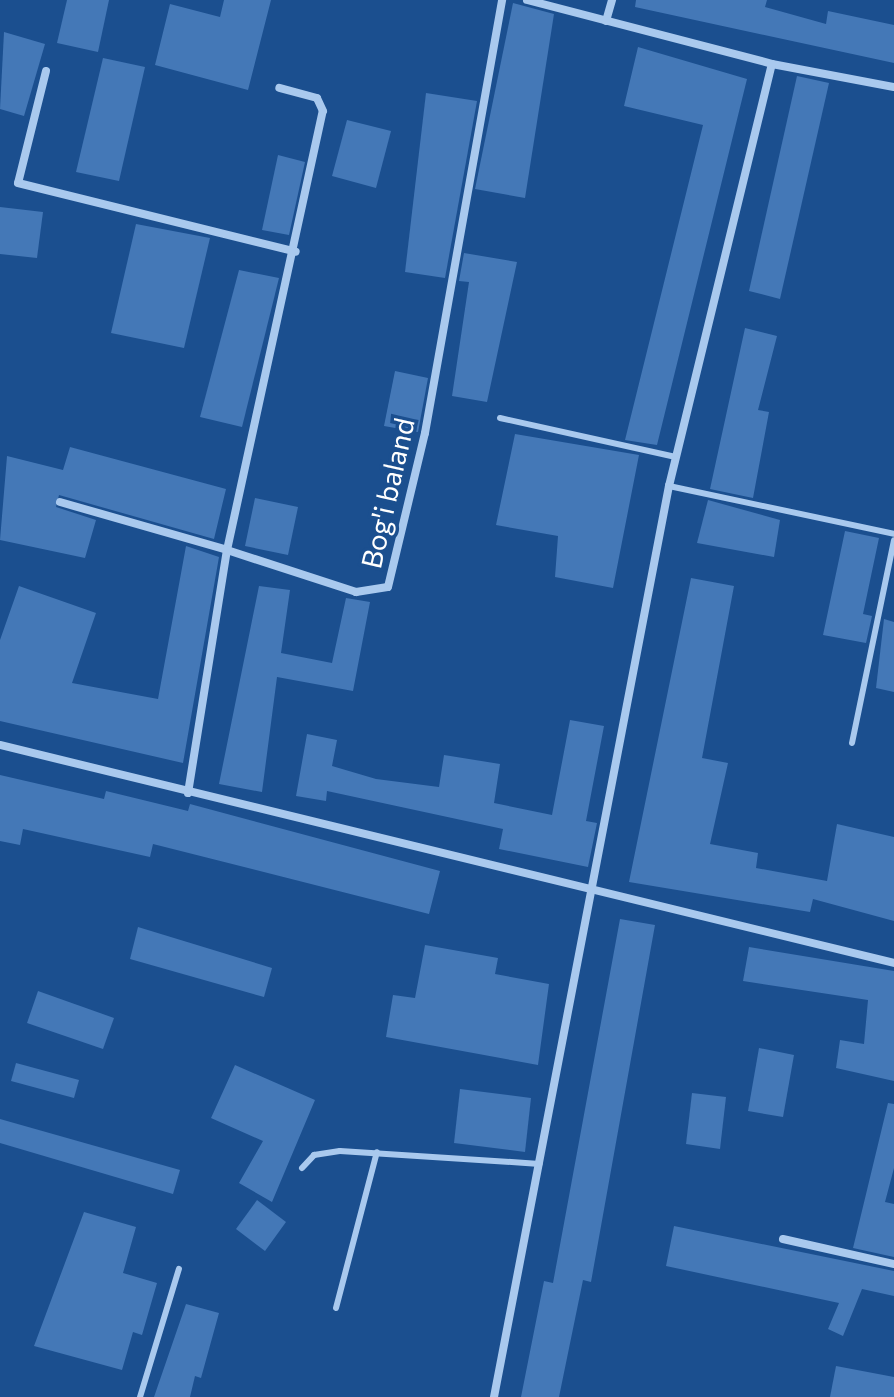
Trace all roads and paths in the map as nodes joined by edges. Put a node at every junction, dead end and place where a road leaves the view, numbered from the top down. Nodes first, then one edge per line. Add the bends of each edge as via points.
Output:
1 (502, 0) edge
2 (527, 0) edge
3 (612, 0) edge
4 (606, 21) junction
5 (772, 64) junction
6 (46, 71) dead end
7 (894, 87) edge
8 (279, 88) dead end
9 (296, 252) junction
10 (500, 418) dead end
11 (676, 457) junction
12 (669, 486) junction
13 (60, 502) dead end
14 (894, 534) edge
15 (894, 540) edge
16 (227, 550) junction
17 (852, 743) dead end
18 (0, 745) edge
19 (188, 793) junction
20 (594, 892) junction
21 (894, 963) edge
22 (377, 1152) junction
23 (540, 1164) junction
24 (302, 1168) dead end
25 (783, 1239) dead end
26 (894, 1264) edge
27 (179, 1269) dead end
28 (336, 1308) dead end
29 (140, 1397) edge
30 (494, 1397) edge

1 - 16 street, Bog'i baland via 425,433 388,587 356,592
2 - 4 street
3 - 4 street
4 - 5 street
5 - 7 street
5 - 11 street
6 - 9 street via 18,183
8 - 9 street via 317,98 323,111
9 - 16 street
10 - 11 lane
11 - 12 street
12 - 14 lane
12 - 20 street
13 - 16 street
15 - 17 lane
16 - 19 street
18 - 19 street
19 - 20 street
20 - 21 street
20 - 23 street
22 - 23 lane
22 - 24 lane via 314,1155
22 - 28 lane
23 - 30 street
25 - 26 street
27 - 29 lane

